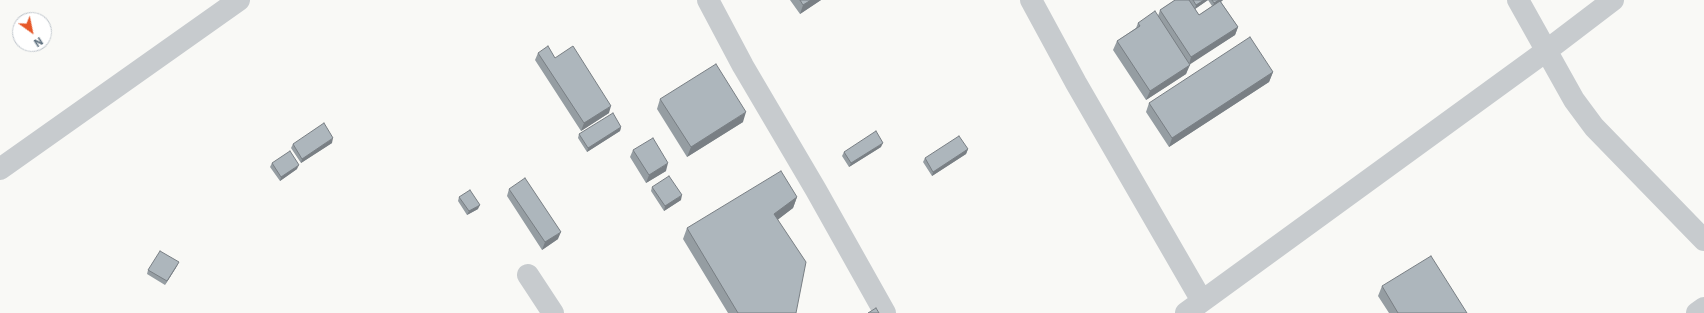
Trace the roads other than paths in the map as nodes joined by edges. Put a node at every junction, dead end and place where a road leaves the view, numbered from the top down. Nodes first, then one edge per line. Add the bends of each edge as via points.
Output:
1 (239, 0) edge
2 (708, 0) edge
3 (1031, 0) edge
4 (1518, 0) edge
5 (1613, 0) edge
6 (1546, 51) junction
7 (0, 169) edge
8 (1704, 240) edge
9 (528, 275) dead end
10 (1194, 307) edge
11 (1704, 308) edge
12 (553, 313) edge
13 (884, 313) edge
14 (1696, 313) edge

1 - 7 street
2 - 13 street
3 - 10 street
4 - 6 street
5 - 6 street
6 - 8 street via 1574,100 1594,127
6 - 10 street
9 - 12 street
11 - 14 street

